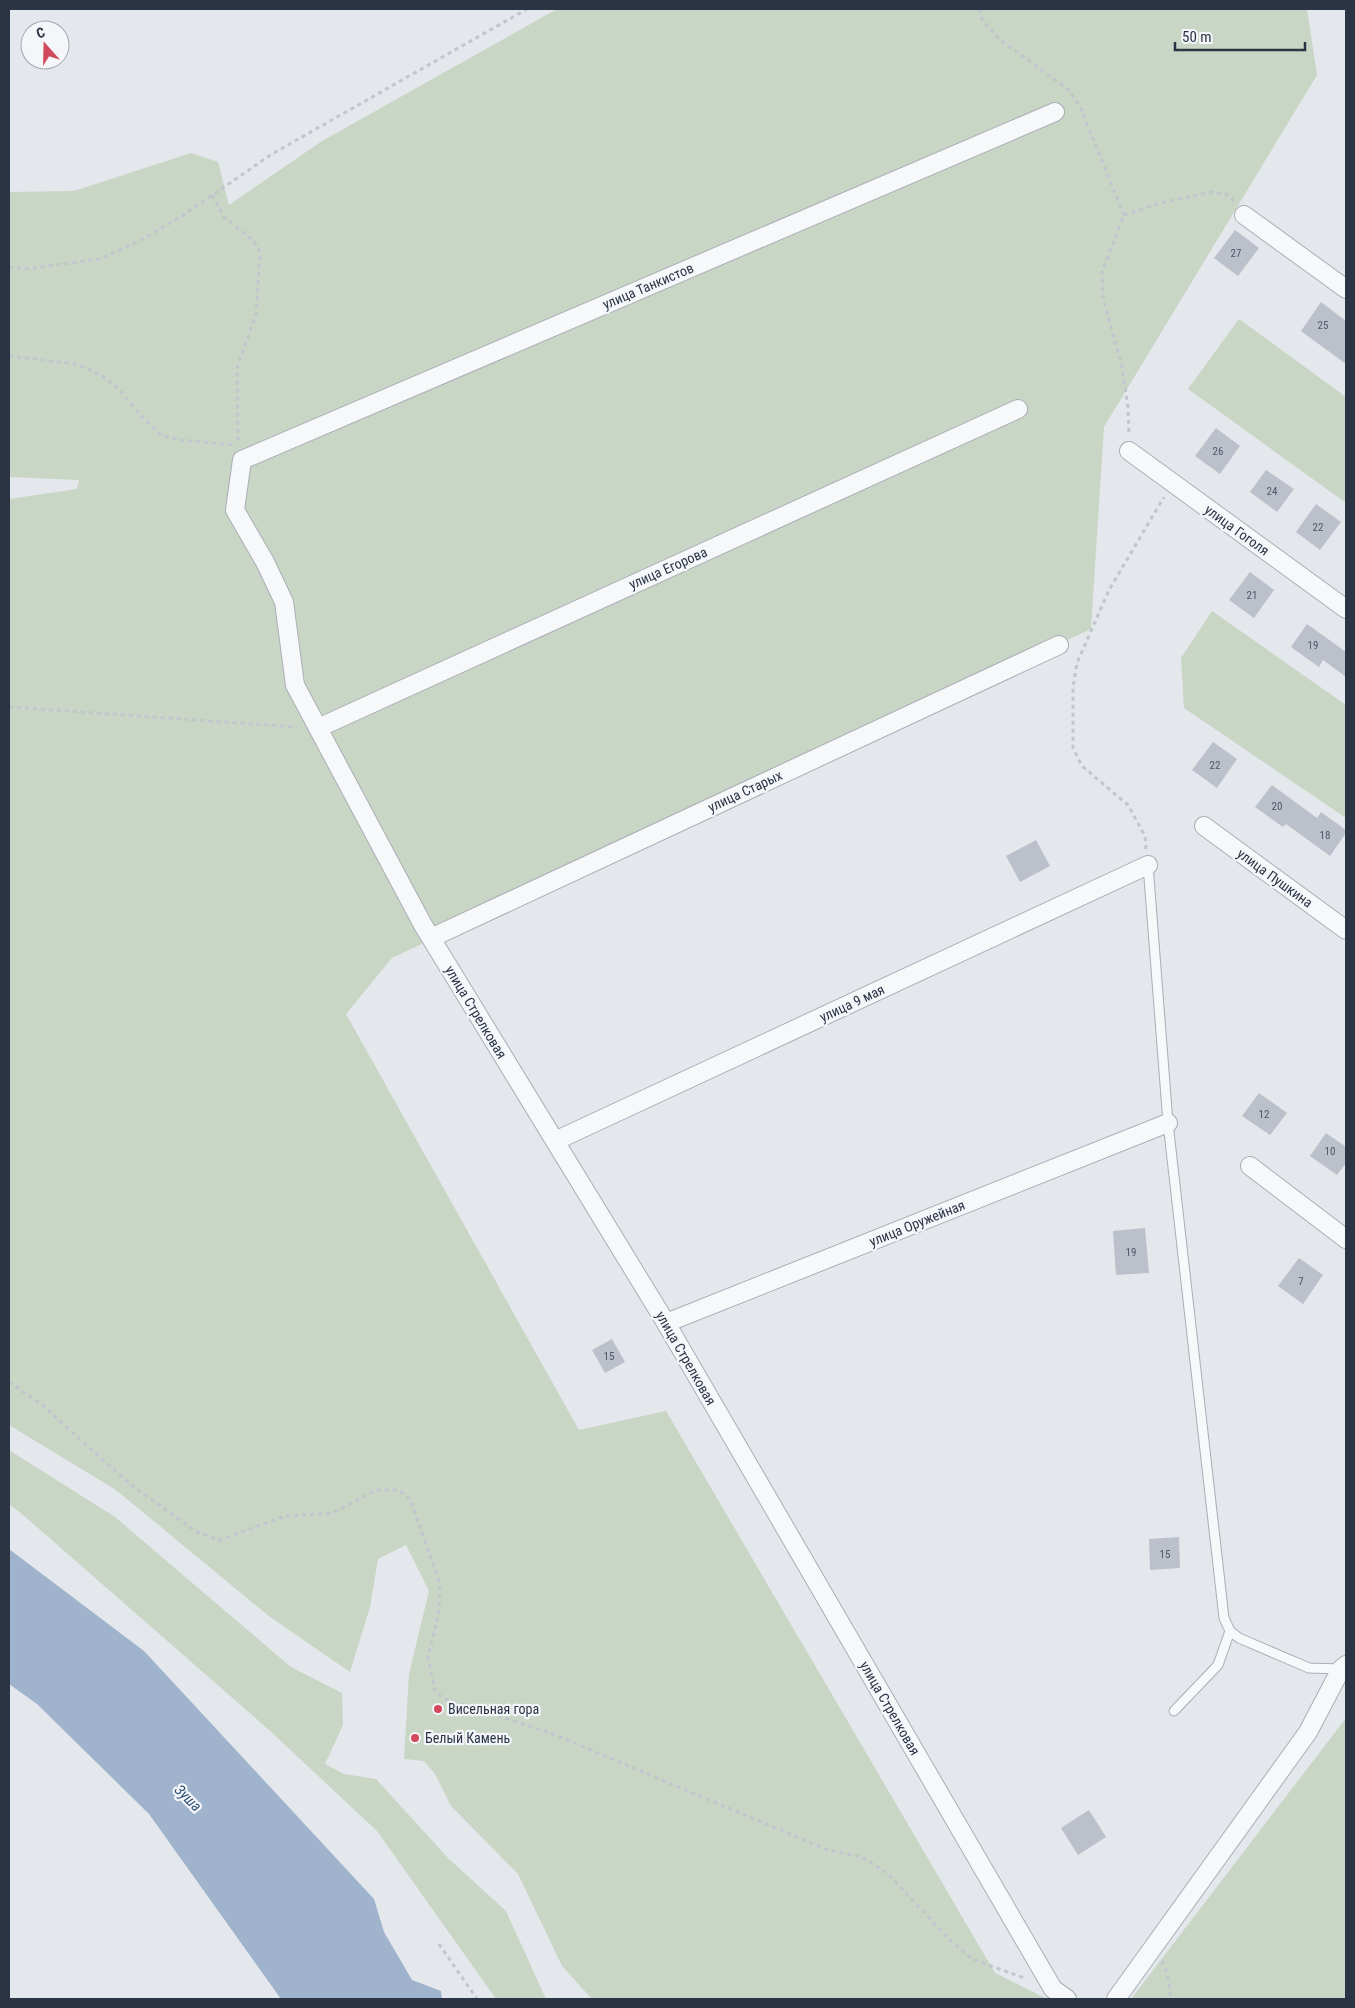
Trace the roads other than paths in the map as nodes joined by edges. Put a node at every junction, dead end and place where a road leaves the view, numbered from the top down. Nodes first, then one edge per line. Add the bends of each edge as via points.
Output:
1 (1055, 112) dead end
2 (1244, 215) road end
3 (1346, 289) edge
4 (1018, 409) dead end
5 (1129, 451) road end
6 (240, 453) joint
7 (1346, 609) edge
8 (1059, 645) dead end
9 (318, 728) junction
10 (1204, 826) dead end
11 (1148, 865) joint
12 (1346, 930) edge
13 (431, 938) junction
14 (1168, 1123) junction
15 (555, 1141) junction
16 (1250, 1166) dead end
17 (1346, 1239) edge
18 (666, 1323) junction
19 (1230, 1631) junction
20 (1344, 1667) edge
21 (1174, 1711) dead end
22 (1060, 1994) edge
23 (1116, 1999) edge

1 - 6 street, улица Танкистов
2 - 3 street
4 - 9 street, улица Егорова
5 - 7 street, улица Гоголя
6 - 9 street, улица Стрелковая via 236,510 284,602 295,685
8 - 13 street, улица Старых
9 - 13 street, улица Стрелковая
10 - 12 street, улица Пушкина
11 - 14 lane
11 - 15 street, улица 9 мая
13 - 15 street, улица Стрелковая
14 - 18 street, улица Оружейная
14 - 19 lane via 1224,1618
15 - 18 street, улица Стрелковая
16 - 17 street
18 - 22 street, улица Стрелковая
19 - 20 lane via 1239,1638 1310,1668
19 - 21 lane via 1218,1665
20 - 23 street via 1308,1732

